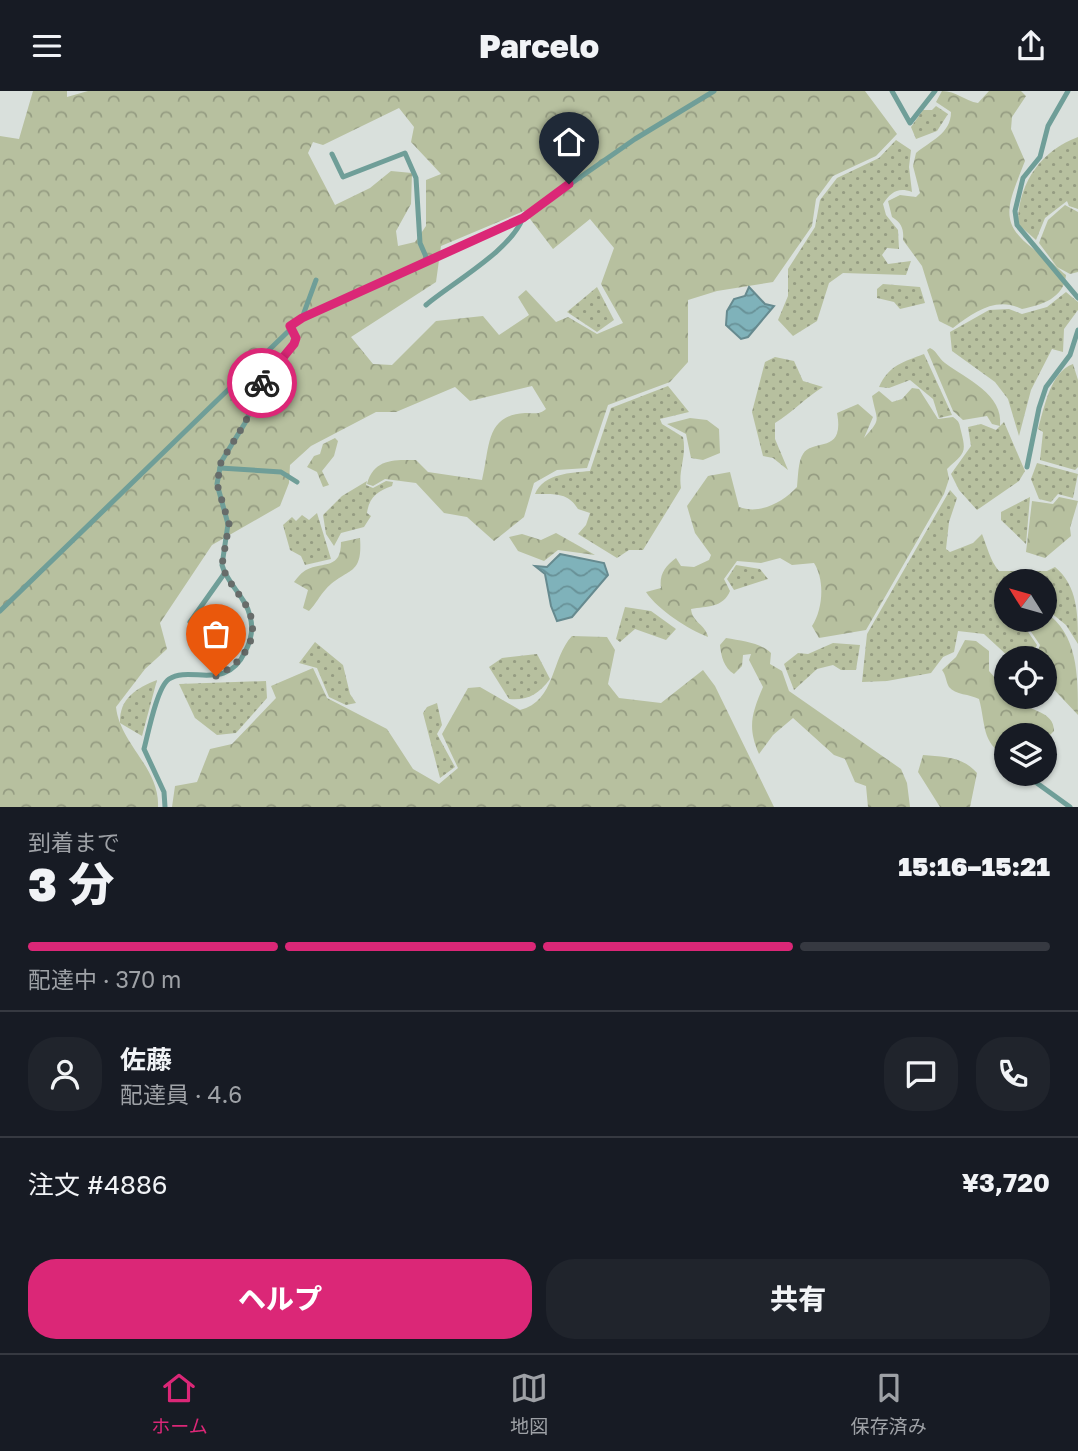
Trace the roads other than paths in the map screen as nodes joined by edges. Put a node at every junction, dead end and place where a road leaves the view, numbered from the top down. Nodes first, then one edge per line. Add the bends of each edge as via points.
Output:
1 (714, 91) edge
2 (892, 91) edge
3 (935, 91) edge
4 (1068, 91) edge
5 (332, 154) dead end
6 (523, 218) junction
7 (428, 259) junction
8 (316, 280) dead end
9 (1078, 298) edge
10 (426, 305) dead end
11 (302, 318) junction
12 (290, 326) junction
13 (1078, 330) edge
14 (1027, 467) dead end
15 (220, 468) junction
16 (297, 482) dead end
17 (224, 574) junction
18 (0, 611) edge
19 (190, 622) dead end
20 (1041, 786) edge
21 (165, 807) edge
22 (1070, 807) edge

1 - 6 street via 635,139
2 - 3 street via 910,123
4 - 9 street via 1048,126 1040,157 1023,178 1015,211 1017,225
5 - 7 street via 343,177 405,153 416,178 420,243
6 - 7 street
6 - 10 street via 499,250
7 - 11 street
8 - 11 street
11 - 12 street
12 - 15 street via 294,344 261,384
12 - 18 street
13 - 14 street via 1070,355 1046,387 1038,408
15 - 16 street via 281,472
15 - 17 street via 217,484 229,524
17 - 19 street
17 - 21 street via 247,607 251,639 231,669 216,676 174,677 163,685 144,749 164,792
20 - 22 street

